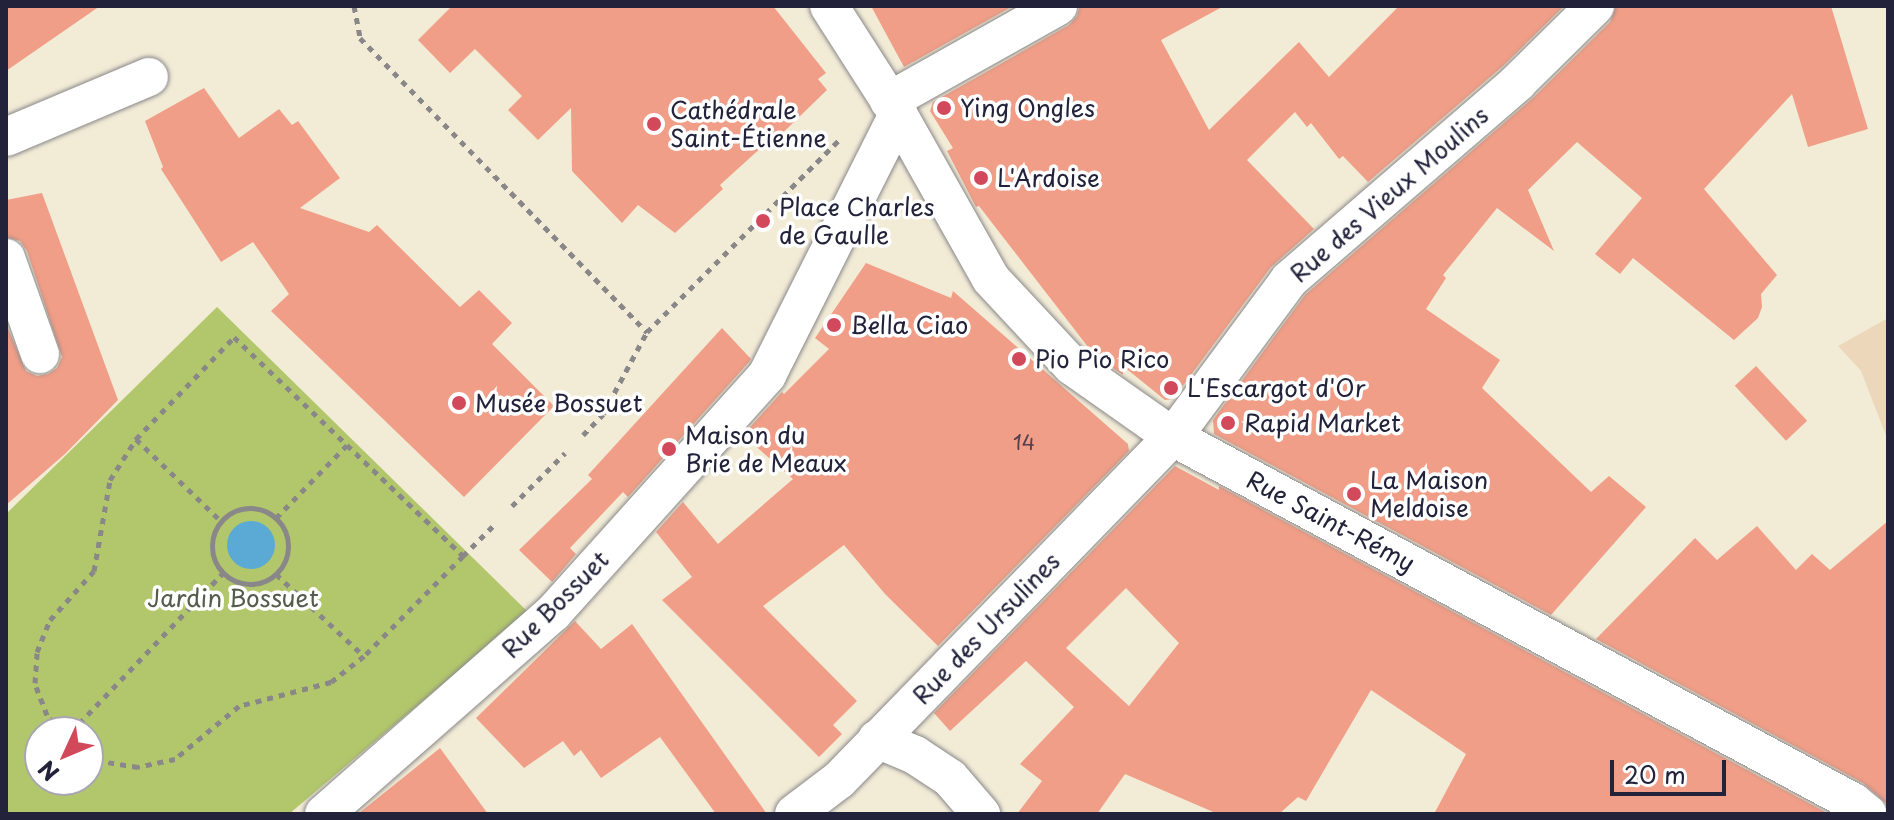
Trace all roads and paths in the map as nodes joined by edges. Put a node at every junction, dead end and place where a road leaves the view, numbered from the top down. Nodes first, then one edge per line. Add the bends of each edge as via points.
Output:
1 (354, 6) edge
2 (829, 6) edge
3 (1058, 6) edge
4 (1595, 6) edge
5 (149, 77) dead end
6 (893, 107) junction
7 (6, 137) edge
8 (6, 258) edge
9 (647, 332) junction
10 (40, 354) dead end
11 (583, 435) dead end
12 (1173, 437) junction
13 (136, 439) junction
14 (347, 445) junction
15 (565, 453) dead end
16 (512, 506) dead end
17 (276, 518) junction
18 (221, 521) junction
19 (494, 525) dead end
20 (463, 556) junction
21 (223, 573) junction
22 (276, 574) junction
23 (364, 656) junction
24 (48, 716) edge
25 (86, 716) edge
26 (877, 739) junction
27 (104, 762) edge
28 (324, 814) edge
29 (794, 814) edge
30 (981, 814) edge
31 (1868, 814) edge

1 - 9 path via 360,38
2 - 6 street, Rue Saint-Rémy
3 - 6 street
4 - 12 street, Rue des Vieux Moulins via 1518,82 1289,280
5 - 7 street
6 - 9 path via 866,112
6 - 12 street, Rue Saint-Rémy via 991,279 1072,366
6 - 28 street, Rue Bossuet via 767,375 553,613
8 - 10 street
9 - 11 path via 603,414
12 - 26 street, Rue des Ursulines
12 - 31 street, Rue Saint-Rémy
13 - 14 path via 234,337
13 - 18 path
13 - 24 path via 110,480 94,571 50,620 37,652 35,683
14 - 17 path
14 - 20 path
15 - 16 path
17 - 18 path via 266,511 242,509
17 - 22 path via 288,540 284,565
18 - 21 path via 212,553
19 - 20 path
20 - 23 path
21 - 22 path via 243,584
21 - 25 path
22 - 23 path
23 - 27 path via 331,682 239,706 175,759 138,767
26 - 29 street, Rue des Ursulines via 839,780
26 - 30 street via 950,778

